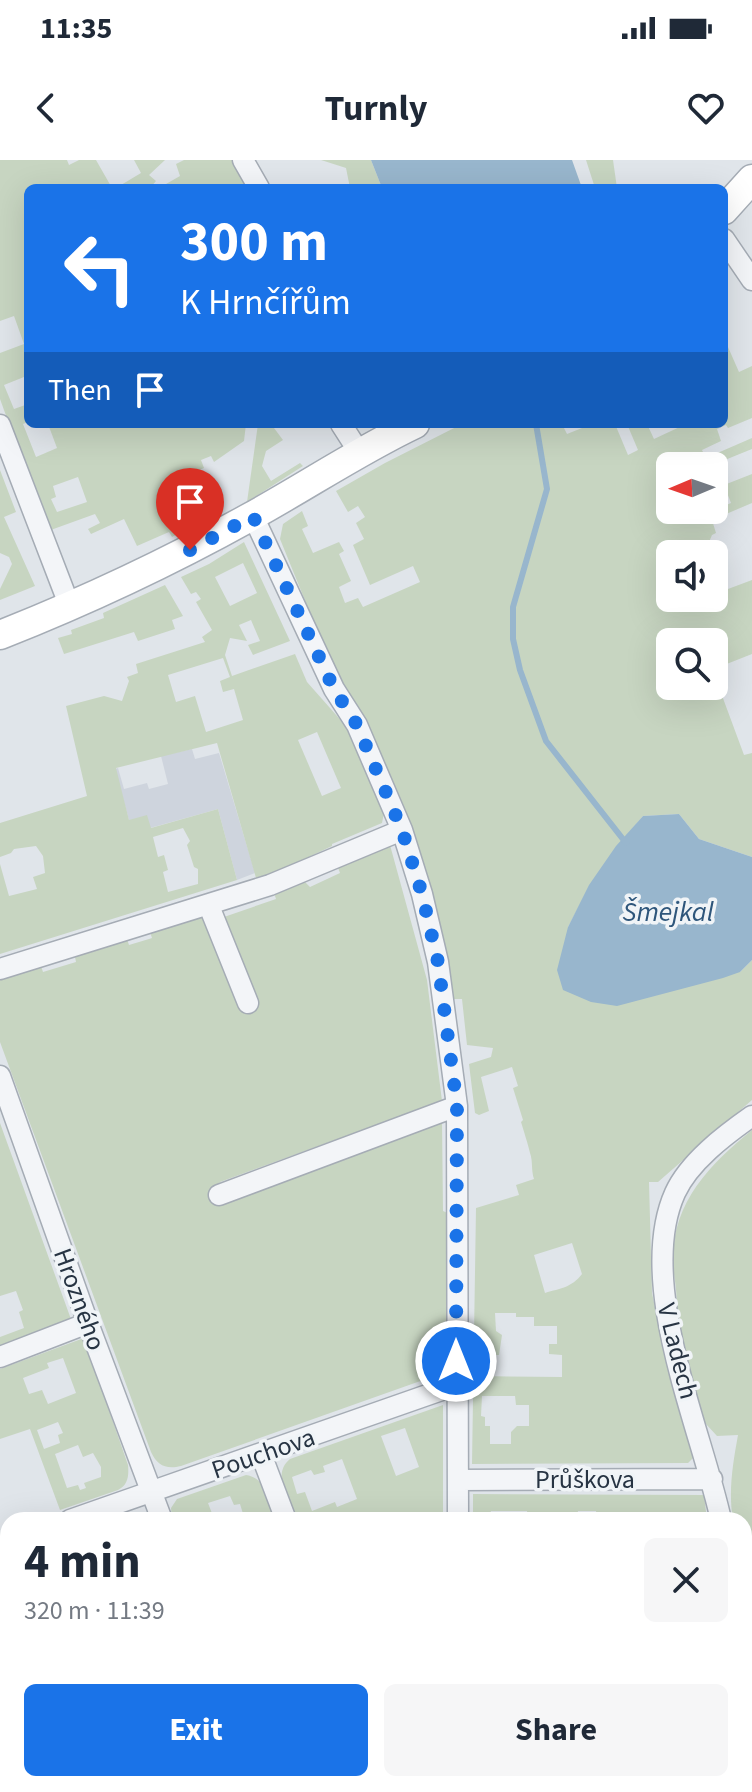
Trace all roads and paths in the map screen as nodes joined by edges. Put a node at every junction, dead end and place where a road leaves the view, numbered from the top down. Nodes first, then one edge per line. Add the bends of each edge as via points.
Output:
1 (243, 160) edge
2 (752, 179) edge
3 (257, 184) edge
4 (728, 206) edge
5 (728, 245) edge
6 (752, 280) edge
7 (0, 425) edge
8 (344, 428) edge
9 (407, 428) edge
10 (359, 452) junction
11 (253, 516) junction
12 (70, 607) junction
13 (0, 635) edge
14 (402, 830) junction
15 (209, 906) junction
16 (0, 969) edge
17 (248, 1003) dead end
18 (2, 1085) edge
19 (457, 1106) junction
20 (752, 1116) edge
21 (219, 1192) dead end
22 (88, 1323) junction
23 (0, 1357) edge
24 (456, 1385) junction
25 (261, 1454) junction
26 (712, 1479) junction
27 (458, 1480) junction
28 (152, 1492) junction
29 (93, 1512) edge
30 (159, 1512) edge
31 (283, 1512) edge
32 (458, 1512) edge
33 (719, 1512) edge

1 - 3 street
2 - 4 street
5 - 6 street
7 - 12 street
8 - 10 street
9 - 10 street
10 - 11 street
11 - 12 street
11 - 14 street via 334,689 357,725
12 - 13 street
14 - 15 street
14 - 19 street via 438,962
15 - 16 street
15 - 17 street
18 - 22 street, Hrozného
19 - 21 street
19 - 24 street
20 - 26 street, V Ladech via 692,1168 676,1191 666,1220 663,1288 668,1323
22 - 23 street
22 - 28 street, Hrozného
24 - 25 street, Pouchova
24 - 27 street
25 - 28 street, Pouchova
25 - 31 street
26 - 27 street, Průškova
26 - 33 street, V Ladech
27 - 32 street
28 - 29 street, Pouchova
28 - 30 street, Hrozného

